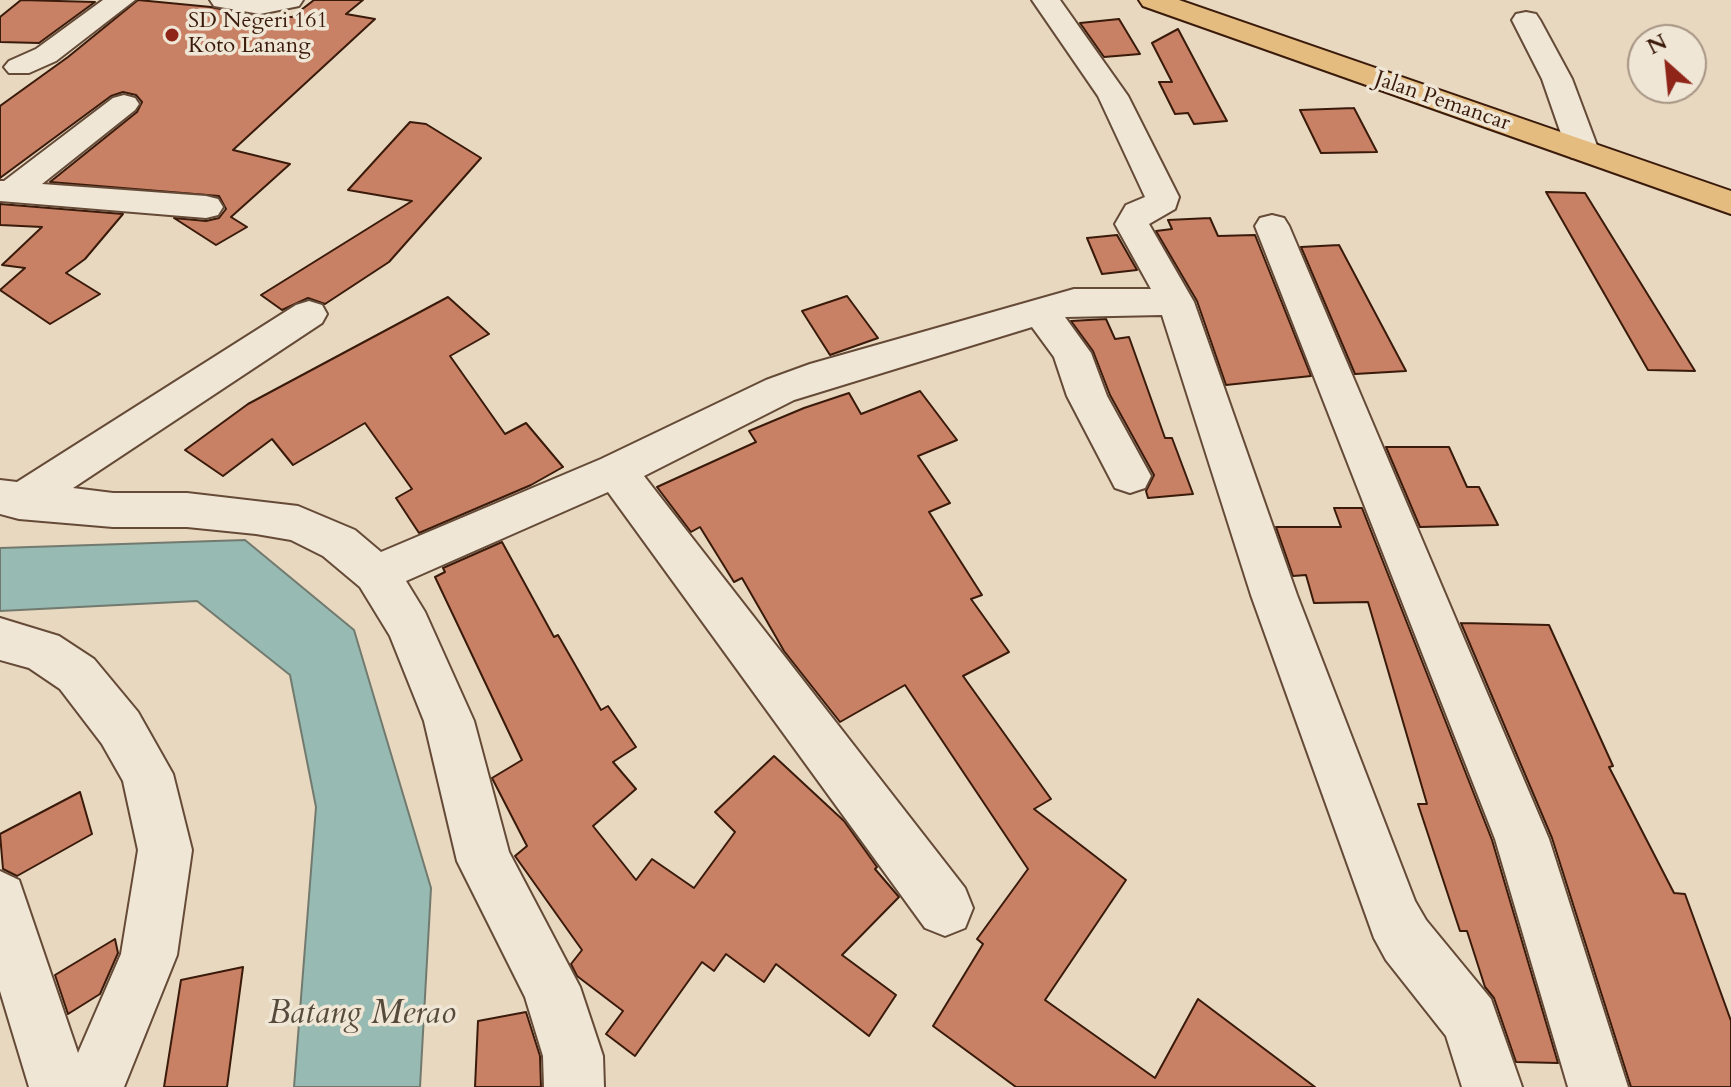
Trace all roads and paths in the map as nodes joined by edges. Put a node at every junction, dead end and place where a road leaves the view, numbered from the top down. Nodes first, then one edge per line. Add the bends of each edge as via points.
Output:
1 (121, 0) edge
2 (224, 0) edge
3 (289, 0) edge
4 (1046, 0) edge
5 (1153, 0) edge
6 (1526, 20) dead end
7 (8, 71) edge
8 (124, 104) dead end
9 (1583, 151) junction
10 (5, 192) edge
11 (1731, 203) edge
12 (206, 207) dead end
13 (1272, 226) dead end
14 (1176, 302) junction
15 (1040, 312) junction
16 (309, 314) dead end
17 (616, 471) junction
18 (1130, 476) dead end
19 (10, 500) edge
20 (376, 574) junction
21 (0, 639) edge
22 (0, 899) edge
23 (945, 908) dead end
24 (10, 980) edge
25 (59, 1087) edge
26 (94, 1087) edge
27 (574, 1087) edge
28 (1492, 1087) edge
29 (1598, 1087) edge

1 - 7 street via 46,55
2 - 3 street via 260,6
4 - 14 street via 1113,96 1162,197 1163,202 1138,213 1132,224
5 - 9 main road, Jalan Pemancar
6 - 9 street via 1557,79
8 - 10 street
9 - 11 main road, Jalan Pemancar
10 - 12 street
13 - 29 street via 1522,839
14 - 15 street via 1074,302
14 - 28 street via 1274,595 1394,918 1470,1020
15 - 17 street via 780,390
15 - 18 street via 1072,353 1087,396
16 - 19 street
17 - 20 street
17 - 23 street
19 - 20 street via 113,510 187,510 298,524 339,543
20 - 27 street via 409,626 449,721 484,861 551,987 573,1056
21 - 26 street via 42,651 77,674 120,728 147,774 165,850 149,955
22 - 24 street
24 - 25 street

